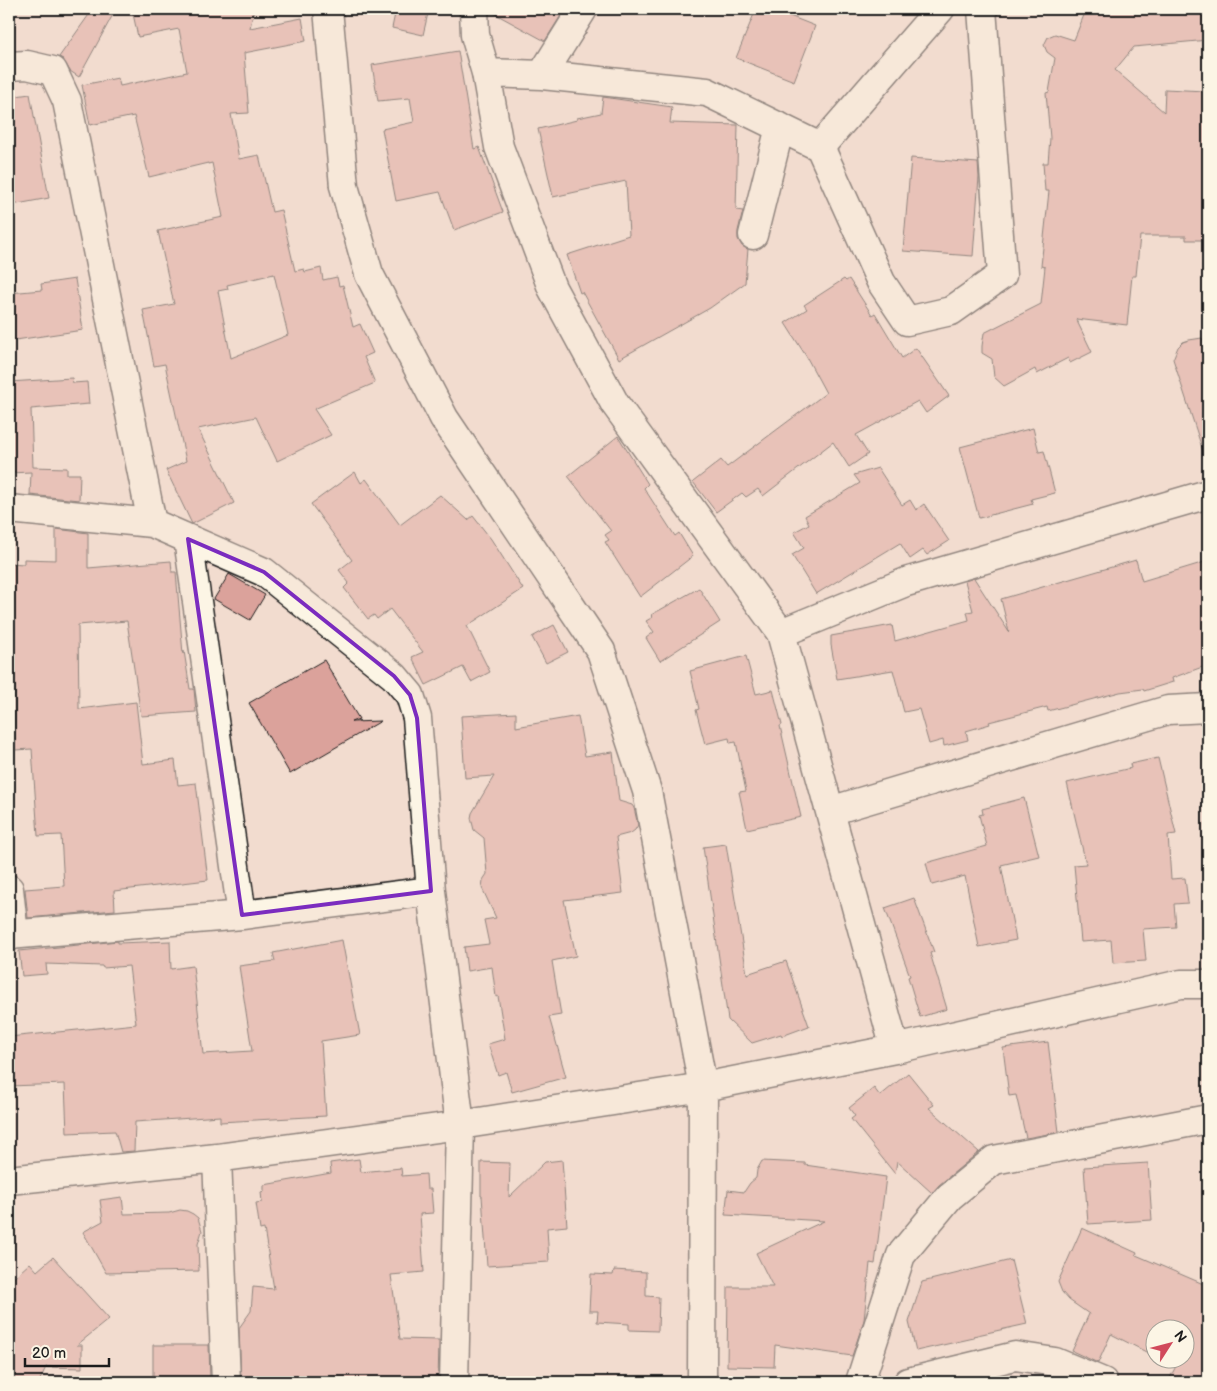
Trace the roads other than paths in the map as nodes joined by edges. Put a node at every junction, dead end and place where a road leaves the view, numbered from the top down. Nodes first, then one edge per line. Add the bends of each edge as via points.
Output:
1 (328, 9) edge
2 (474, 9) edge
3 (583, 9) edge
4 (940, 9) edge
5 (982, 9) edge
6 (9, 66) edge
7 (486, 73) junction
8 (542, 75) junction
9 (780, 128) junction
10 (820, 147) junction
11 (753, 235) dead end
12 (1208, 494) edge
13 (9, 509) edge
14 (152, 523) junction
15 (188, 539) junction
16 (781, 633) junction
17 (1208, 708) edge
18 (830, 811) junction
19 (9, 889) edge
20 (431, 891) junction
21 (242, 915) junction
22 (11, 935) edge
23 (1208, 984) edge
24 (895, 1049) junction
25 (703, 1087) junction
26 (1208, 1119) edge
27 (460, 1125) junction
28 (217, 1158) junction
29 (9, 1180) edge
30 (1056, 1372) edge
31 (226, 1382) edge
32 (454, 1382) edge
33 (702, 1382) edge
34 (860, 1382) edge
35 (908, 1382) edge
36 (1103, 1382) edge

1 - 25 street via 344,186 369,274 444,418 601,651 647,791
2 - 7 street via 475,36
3 - 8 street
4 - 10 street
5 - 10 street via 1002,275 951,311 907,321 881,282
6 - 14 street via 27,65 53,71 67,101
7 - 8 street
7 - 16 street via 499,147 552,288 615,404
8 - 9 street via 707,92
9 - 10 street
9 - 11 street
12 - 16 street via 906,582
13 - 14 street
14 - 15 street
15 - 20 street via 264,572 394,676 410,695 417,718
15 - 21 street
16 - 18 street
17 - 18 street via 1168,710
18 - 24 street
19 - 22 street
20 - 21 street
20 - 27 street
21 - 22 street
23 - 24 street via 1181,984
24 - 25 street
25 - 27 street
25 - 33 street
26 - 34 street via 994,1160 949,1197 901,1255
27 - 28 street
27 - 32 street
28 - 29 street
28 - 31 street
30 - 35 street via 1015,1356
30 - 36 street

